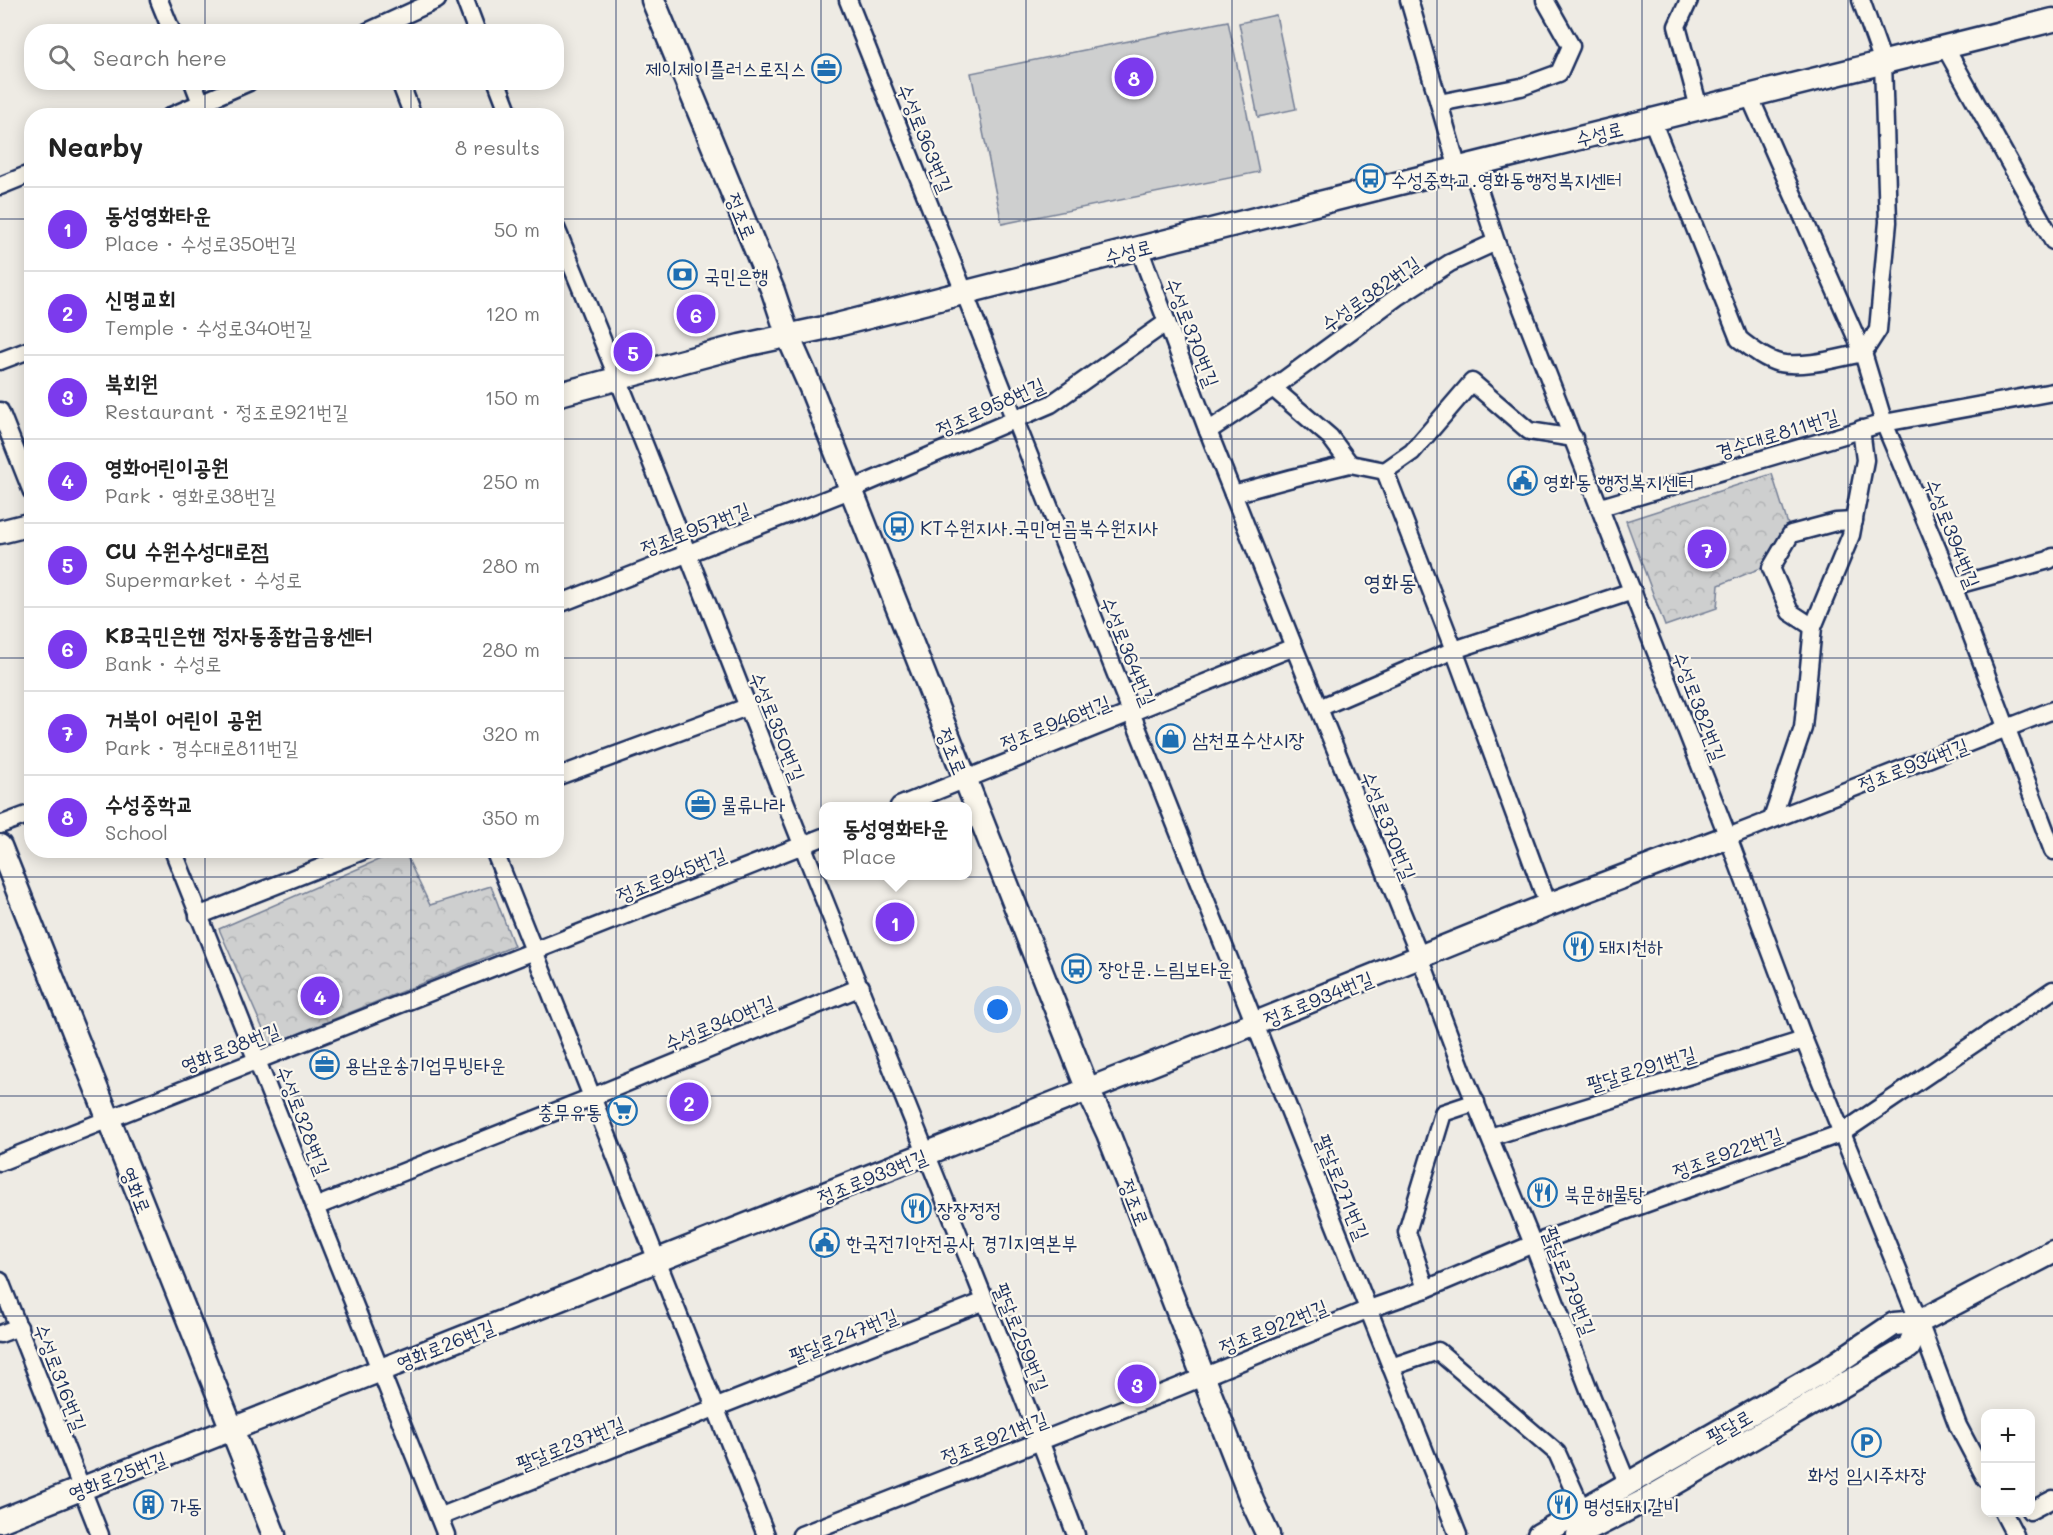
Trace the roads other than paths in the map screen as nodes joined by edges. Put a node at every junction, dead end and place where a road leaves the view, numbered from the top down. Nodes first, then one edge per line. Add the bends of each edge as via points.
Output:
1 (159, 0) edge
2 (437, 0) edge
3 (465, 0) edge
4 (653, 0) edge
5 (848, 0) edge
6 (1409, 0) edge
7 (1545, 0) edge
8 (1689, 0) edge
9 (1861, 0) edge
10 (2053, 20) edge
11 (169, 24) edge
12 (387, 24) edge
13 (474, 24) edge
14 (1945, 47) junction
15 (1883, 63) junction
16 (196, 90) edge
17 (236, 90) edge
18 (403, 90) edge
19 (500, 90) edge
20 (1749, 95) junction
21 (1439, 104) junction
22 (204, 108) edge
23 (206, 108) edge
24 (410, 108) edge
25 (507, 108) edge
26 (1699, 108) junction
27 (1652, 120) junction
28 (1465, 167) junction
29 (24, 176) edge
30 (0, 186) edge
31 (2053, 241) edge
32 (1496, 242) junction
33 (564, 247) edge
34 (1139, 248) junction
35 (965, 292) junction
36 (1167, 322) junction
37 (788, 336) junction
38 (24, 352) edge
39 (1863, 354) junction
40 (0, 361) edge
41 (620, 380) junction
42 (1273, 388) junction
43 (2053, 392) edge
44 (564, 393) edge
45 (0, 411) edge
46 (1015, 419) junction
47 (1884, 423) junction
48 (1861, 429) junction
49 (1208, 431) junction
50 (1574, 438) junction
51 (1350, 465) junction
52 (1385, 471) junction
53 (24, 472) edge
54 (850, 490) junction
55 (1233, 494) junction
56 (1601, 507) junction
57 (1854, 521) junction
58 (24, 526) edge
59 (0, 532) edge
60 (688, 552) junction
61 (2053, 557) edge
62 (1953, 586) junction
63 (1633, 591) junction
64 (564, 602) edge
65 (1813, 627) junction
66 (1293, 647) junction
67 (1454, 651) junction
68 (747, 707) junction
69 (1319, 708) junction
70 (2053, 710) edge
71 (1131, 713) junction
72 (2006, 728) junction
73 (564, 774) edge
74 (965, 780) junction
75 (911, 802) edge
76 (24, 816) edge
77 (1772, 819) junction
78 (0, 825) edge
79 (1728, 837) junction
80 (819, 839) edge
81 (802, 845) junction
82 (0, 846) edge
83 (2053, 851) edge
84 (176, 858) edge
85 (345, 858) edge
86 (497, 858) edge
87 (1548, 905) junction
88 (198, 916) junction
89 (534, 951) junction
90 (1420, 957) junction
91 (861, 987) junction
92 (2053, 990) edge
93 (1256, 1023) junction
94 (1804, 1040) junction
95 (257, 1059) junction
96 (1088, 1090) junction
97 (592, 1097) junction
98 (1476, 1102) junction
99 (108, 1117) junction
100 (1842, 1133) junction
101 (1490, 1137) junction
102 (927, 1154) junction
103 (0, 1162) edge
104 (315, 1206) junction
105 (1533, 1244) junction
106 (2053, 1252) edge
107 (657, 1261) junction
108 (0, 1281) edge
109 (1426, 1289) junction
110 (985, 1300) junction
111 (1369, 1309) junction
112 (1919, 1322) junction
113 (19, 1327) junction
114 (0, 1334) edge
115 (1391, 1367) junction
116 (380, 1370) junction
117 (1203, 1376) junction
118 (716, 1408) junction
119 (233, 1430) junction
120 (1040, 1441) junction
121 (1981, 1470) edge
122 (1628, 1485) junction
123 (82, 1489) junction
124 (2053, 1499) edge
125 (2035, 1509) edge
126 (1256, 1510) junction
127 (1583, 1511) junction
128 (439, 1517) junction
129 (0, 1521) edge
130 (100, 1535) edge
131 (274, 1535) edge
132 (446, 1535) edge
133 (766, 1535) edge
134 (801, 1535) edge
135 (1076, 1535) edge
136 (1258, 1535) edge
137 (1268, 1535) edge
138 (1458, 1535) edge
139 (1539, 1535) edge
140 (1578, 1535) edge

1 - 11 street
2 - 12 street
3 - 13 street
4 - 37 street, 정조로
5 - 35 street, 수성로363번길
6 - 21 street, 수성로382번길
7 - 21 street via 1571,46 1559,73 1521,87
8 - 26 street via 1677,26
9 - 15 street
10 - 14 street, 수성로
14 - 15 street, 수성로
14 - 31 street
15 - 20 street, 수성로
15 - 39 street via 1888,222 1878,330
16 - 22 street
17 - 23 street
18 - 24 street
19 - 25 street
20 - 26 street, 수성로
20 - 39 street, 수성로394번길
21 - 28 street, 수성로382번길
26 - 27 street, 수성로
27 - 28 street, 수성로
27 - 39 street via 1739,339 1779,363 1810,363
28 - 32 street, 수성로382번길
28 - 34 street, 수성로
29 - 30 street
32 - 42 street, 수성로382번길 via 1450,263 1396,297
32 - 50 street, 수성로382번길
33 - 41 street, 수성로350번길
34 - 35 street, 수성로
34 - 36 street, 수성로370번길
35 - 37 street, 수성로
35 - 46 street, 수성로364번길
36 - 46 street, 정조로958번길 via 1051,404
36 - 49 street, 수성로370번길
37 - 41 street, 수성로
37 - 54 street, 정조로
38 - 40 street
39 - 47 street, 수성로394번길
41 - 44 street, 수성로
41 - 60 street, 수성로350번길
42 - 49 street
42 - 51 street via 1330,437
43 - 47 street, 경수대로811번길
45 - 53 street
46 - 54 street, 정조로958번길
46 - 71 street, 수성로364번길
47 - 48 street, 경수대로811번길
47 - 62 street, 수성로394번길
48 - 56 street, 경수대로811번길
48 - 57 street, 경수대로811번길 via 1865,460
49 - 55 street, 수성로370번길
50 - 52 street via 1529,431 1472,382 1412,452
50 - 56 street, 수성로382번길
51 - 52 street
51 - 55 street
52 - 67 street
54 - 60 street, 정조로957번길
54 - 74 street, 정조로
55 - 66 street, 수성로370번길
56 - 63 street, 수성로382번길
57 - 65 street, 경수대로811번길
57 - 65 street via 1791,534 1771,568 1790,612
58 - 59 street
60 - 64 street, 정조로957번길
60 - 68 street, 수성로350번길
61 - 62 street
62 - 72 street, 수성로394번길
63 - 67 street
63 - 79 street, 수성로382번길
65 - 77 street via 1803,728
66 - 69 street, 수성로370번길
66 - 71 street, 정조로946번길
67 - 69 street
67 - 87 street
68 - 73 street
68 - 81 street, 수성로350번길
69 - 90 street, 수성로370번길
70 - 72 street, 정조로934번길
71 - 74 street, 정조로946번길
71 - 93 street, 수성로364번길
72 - 77 street, 정조로934번길
72 - 83 street, 수성로394번길
74 - 75 street
74 - 96 street, 정조로
76 - 78 street
77 - 79 street, 정조로934번길
79 - 87 street, 정조로934번길
79 - 94 street
80 - 81 street, 정조로945번길
81 - 89 street, 정조로945번길
81 - 91 street, 수성로350번길
82 - 99 street, 영화로
84 - 88 street, 수성로328번길
85 - 88 street
86 - 89 street
87 - 90 street, 정조로934번길
88 - 95 street, 수성로328번길
89 - 95 street, 영화로38번길
89 - 97 street
90 - 93 street, 정조로934번길
90 - 98 street, 팔달로279번길
91 - 97 street, 수성로340번길
91 - 102 street, 수성로350번길
92 - 100 street
93 - 96 street, 정조로934번길
93 - 111 street, 팔달로271번길
94 - 100 street
94 - 101 street, 팔달로291번길
95 - 99 street, 영화로38번길
95 - 104 street, 수성로328번길
96 - 102 street, 정조로933번길
96 - 117 street, 정조로
97 - 104 street, 수성로328번길
97 - 107 street
98 - 101 street, 팔달로279번길
98 - 109 street via 1443,1113 1407,1232
99 - 103 street, 영화로38번길
99 - 119 street, 영화로
100 - 105 street, 정조로922번길
100 - 112 street
101 - 105 street, 팔달로279번길
102 - 107 street, 정조로933번길
102 - 110 street, 팔달로259번길
104 - 116 street, 수성로328번길
105 - 109 street, 정조로922번길
105 - 122 street, 팔달로279번길
106 - 112 street, 팔달로
107 - 116 street, 영화로26번길
107 - 118 street
108 - 113 street, 수성로316번길
109 - 111 street, 정조로922번길
110 - 118 street, 팔달로247번길
110 - 120 street, 팔달로259번길
111 - 115 street, 팔달로271번길
111 - 117 street, 정조로922번길
112 - 121 street via 1958,1426
112 - 122 street, 팔달로 via 1894,1324 1829,1368
112 - 140 street, 팔달로 via 1909,1347 1646,1500
113 - 114 street
113 - 123 street, 수성로316번길
115 - 127 street via 1438,1351 1557,1453
115 - 138 street, 팔달로271번길
116 - 119 street, 영화로26번길
116 - 128 street
117 - 120 street, 정조로921번길
117 - 126 street, 정조로
118 - 128 street, 팔달로237번길
118 - 133 street
119 - 123 street, 영화로25번길
119 - 131 street, 영화로
120 - 134 street, 정조로921번길
120 - 135 street, 팔달로259번길
122 - 127 street, 팔달로
123 - 129 street, 영화로25번길
123 - 130 street, 수성로316번길
124 - 125 street
126 - 136 street
126 - 137 street, 정조로
127 - 139 street, 팔달로
128 - 132 street

